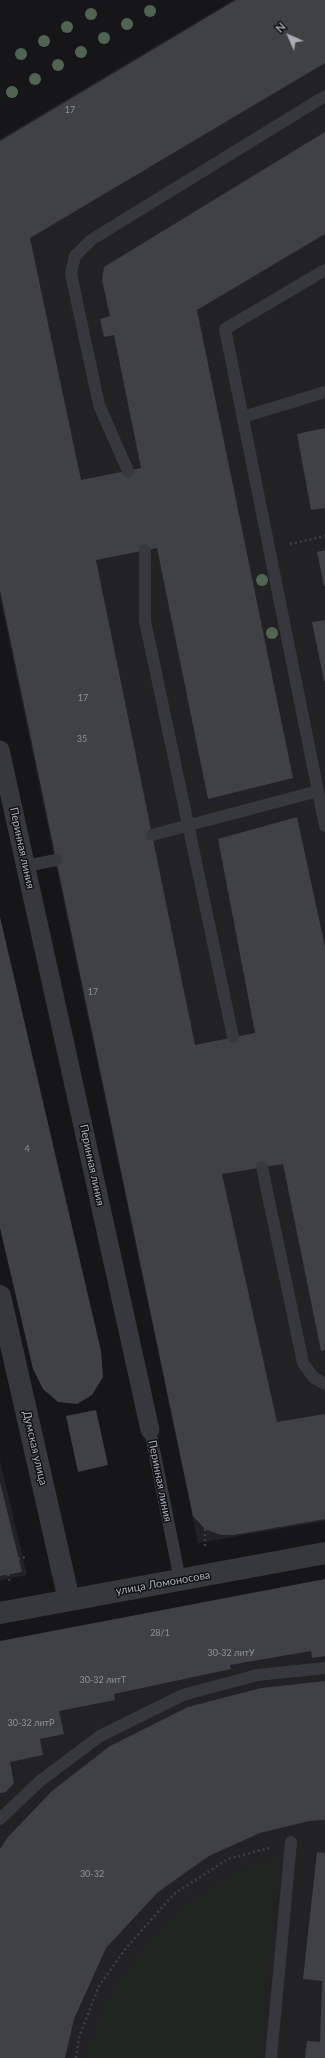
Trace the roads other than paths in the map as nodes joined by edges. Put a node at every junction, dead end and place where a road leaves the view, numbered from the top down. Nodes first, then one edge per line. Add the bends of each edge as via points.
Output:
1 (325, 96) edge
2 (325, 270) edge
3 (325, 392) edge
4 (243, 417) junction
5 (128, 471) dead end
6 (145, 550) dead end
7 (0, 750) edge
8 (318, 791) junction
9 (188, 825) junction
10 (325, 826) edge
11 (152, 835) dead end
12 (56, 860) dead end
13 (26, 866) junction
14 (234, 1037) dead end
15 (262, 1167) dead end
16 (0, 1296) edge
17 (325, 1384) edge
18 (150, 1430) joint
19 (325, 1553) edge
20 (180, 1580) junction
21 (69, 1600) junction
22 (0, 1612) edge
23 (325, 1668) edge
24 (0, 1819) edge
25 (292, 1842) road end
26 (271, 2058) edge

1 - 5 lane via 91,240 75,256 71,274 99,405
2 - 4 lane via 225,330
3 - 4 lane
4 - 8 lane
6 - 9 lane via 145,620
7 - 13 street, Перинная линия
8 - 9 lane
8 - 10 lane
9 - 11 lane
9 - 14 lane
12 - 13 lane
13 - 18 street, Перинная линия
15 - 17 lane via 303,1363 314,1378
16 - 21 street, Думская улица
18 - 20 lane, Перинная линия
19 - 20 street, улица Ломоносова
20 - 21 street, улица Ломоносова
21 - 22 street, улица Ломоносова
23 - 24 lane via 257,1675 182,1694 100,1736 40,1781
25 - 26 lane

